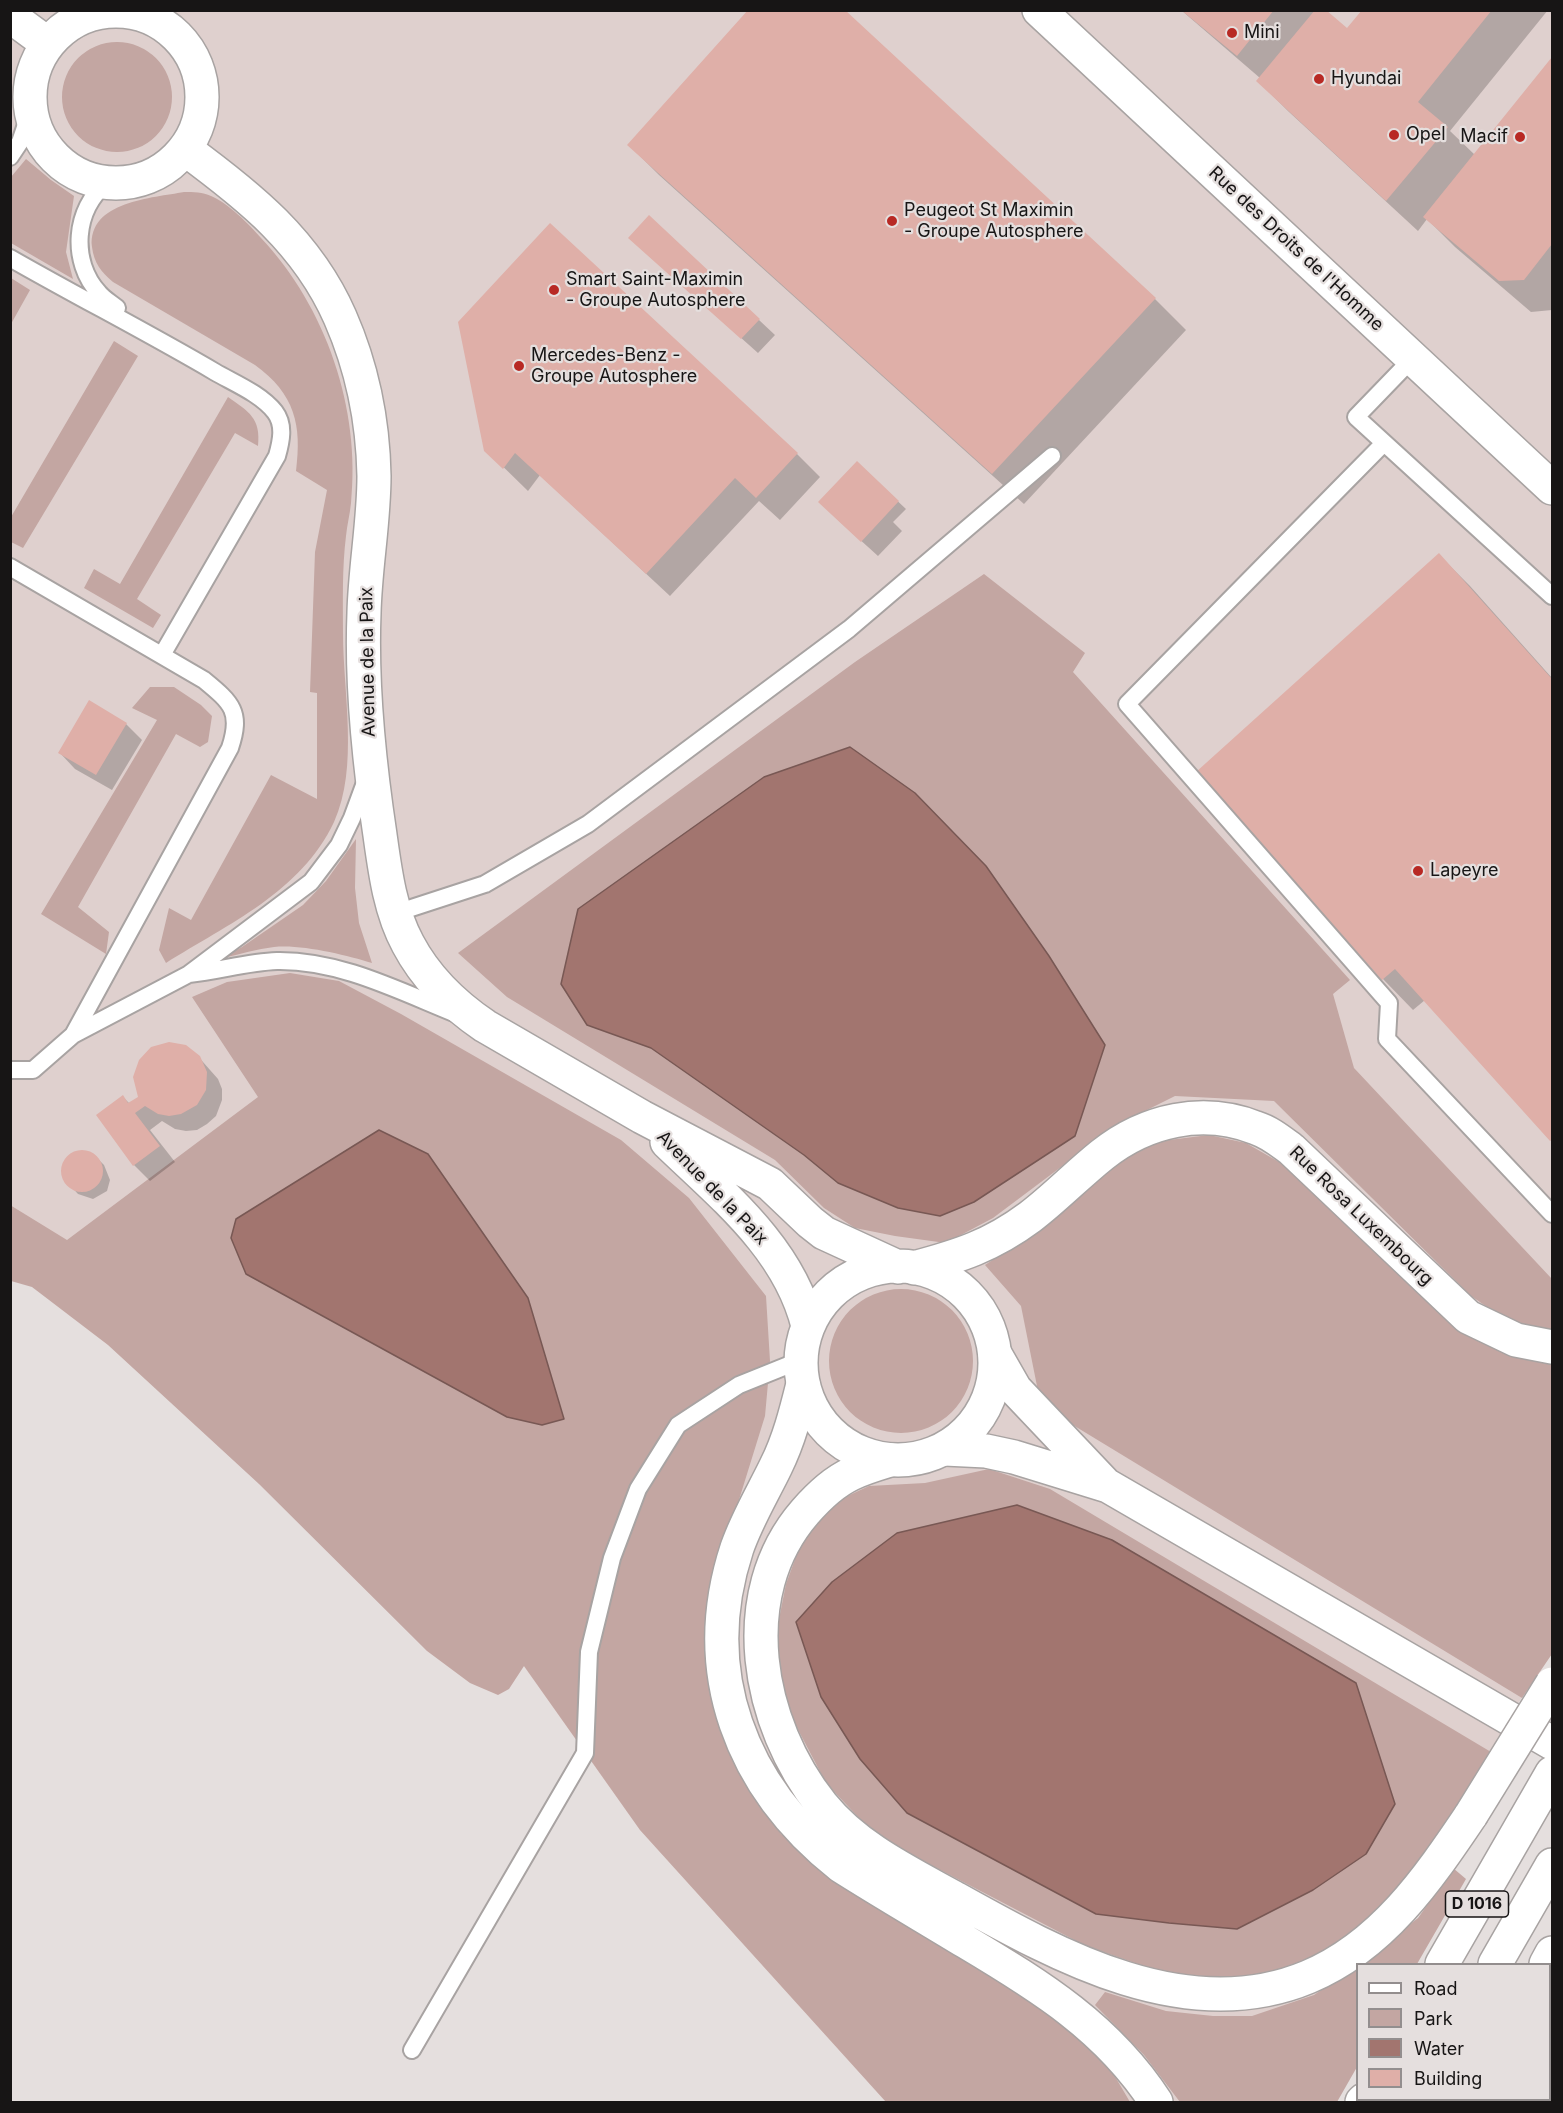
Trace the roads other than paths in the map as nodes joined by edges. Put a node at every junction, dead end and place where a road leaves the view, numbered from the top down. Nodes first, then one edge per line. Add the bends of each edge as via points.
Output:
1 (1039, 10) edge
2 (10, 16) edge
3 (182, 21) edge
4 (48, 44) junction
5 (30, 113) junction
6 (185, 149) junction
7 (10, 157) edge
8 (107, 183) junction
9 (10, 258) edge
10 (140, 329) junction
11 (1413, 358) junction
12 (1384, 443) junction
13 (1052, 456) dead end
14 (1552, 488) edge
15 (10, 567) edge
16 (1552, 596) edge
17 (162, 655) junction
18 (371, 765) junction
19 (396, 913) junction
20 (189, 974) junction
21 (485, 1026) junction
22 (73, 1035) junction
23 (10, 1070) edge
24 (642, 1117) junction
25 (1552, 1214) edge
26 (906, 1267) junction
27 (808, 1326) junction
28 (1552, 1347) edge
29 (995, 1354) junction
30 (802, 1372) junction
31 (945, 1449) junction
32 (890, 1460) junction
33 (1108, 1486) junction
34 (1552, 1684) edge
35 (1552, 1743) edge
36 (1552, 1773) edge
37 (1551, 1868) edge
38 (1443, 1963) edge
39 (1496, 1963) edge
40 (412, 2050) dead end
41 (1156, 2103) edge

1 - 11 main road, Rue des Droits de l'Homme
2 - 4 main road
3 - 4 main road via 163,25 142,15 107,11 74,22
3 - 6 main road via 181,40 194,60 201,82 202,106
4 - 5 main road via 31,82
5 - 7 lane
5 - 8 main road via 43,144 57,161 85,178
6 - 8 main road via 170,165 150,177 129,183
6 - 18 main road, Avenue de la Paix via 253,201 295,244 340,316 360,373 374,477 364,616
8 - 10 lane via 97,191 85,212 80,253 98,292
9 - 10 lane
10 - 17 lane via 269,405 281,429 277,456
11 - 12 lane via 1356,417
11 - 14 main road, Rue des Droits de l'Homme
12 - 16 lane
12 - 25 lane via 1127,704 1389,1003 1387,1039
13 - 19 lane via 849,629 588,824 484,884
15 - 17 lane
17 - 22 lane via 218,691 236,717 235,732 230,748
18 - 19 main road, Avenue de la Paix via 387,880
18 - 20 lane via 339,845 311,882
19 - 21 main road, Avenue de la Paix via 407,944 423,967 449,998
20 - 21 lane via 277,961 327,965
20 - 22 lane
21 - 24 main road, Avenue de la Paix
22 - 23 lane via 33,1070
24 - 26 main road, Avenue de la Paix via 770,1184 824,1233
24 - 27 main road, Avenue de la Paix via 760,1234 799,1295
26 - 27 main road via 873,1270 839,1286 821,1304
26 - 28 main road, Rue Rosa Luxembourg via 963,1254 992,1242 1047,1203 1102,1154 1141,1131 1177,1119 1216,1119 1257,1128 1291,1149 1468,1317 1516,1340
26 - 29 main road via 941,1277 969,1298 988,1327
27 - 30 main road
29 - 31 main road via 993,1382 984,1409 967,1432
29 - 33 main road via 1016,1389
30 - 32 main road via 813,1409 829,1432 863,1454
30 - 40 lane via 739,1385 678,1425 638,1489 612,1558 589,1652 585,1753
30 - 41 main road via 785,1446 737,1548 723,1608 721,1635 727,1689 751,1760 783,1810 820,1850 1053,1995 1102,2037
31 - 32 main road via 918,1458
31 - 33 main road via 995,1453
32 - 34 main road, bridge via 832,1485 798,1521 776,1555 761,1621 764,1673 784,1746 823,1807 863,1844 1030,1940 1098,1968 1188,1992 1247,1993 1308,1977 1357,1948 1383,1928 1426,1881
33 - 35 main road
36 - 38 main road, D 1016
37 - 39 main road, D 1016

